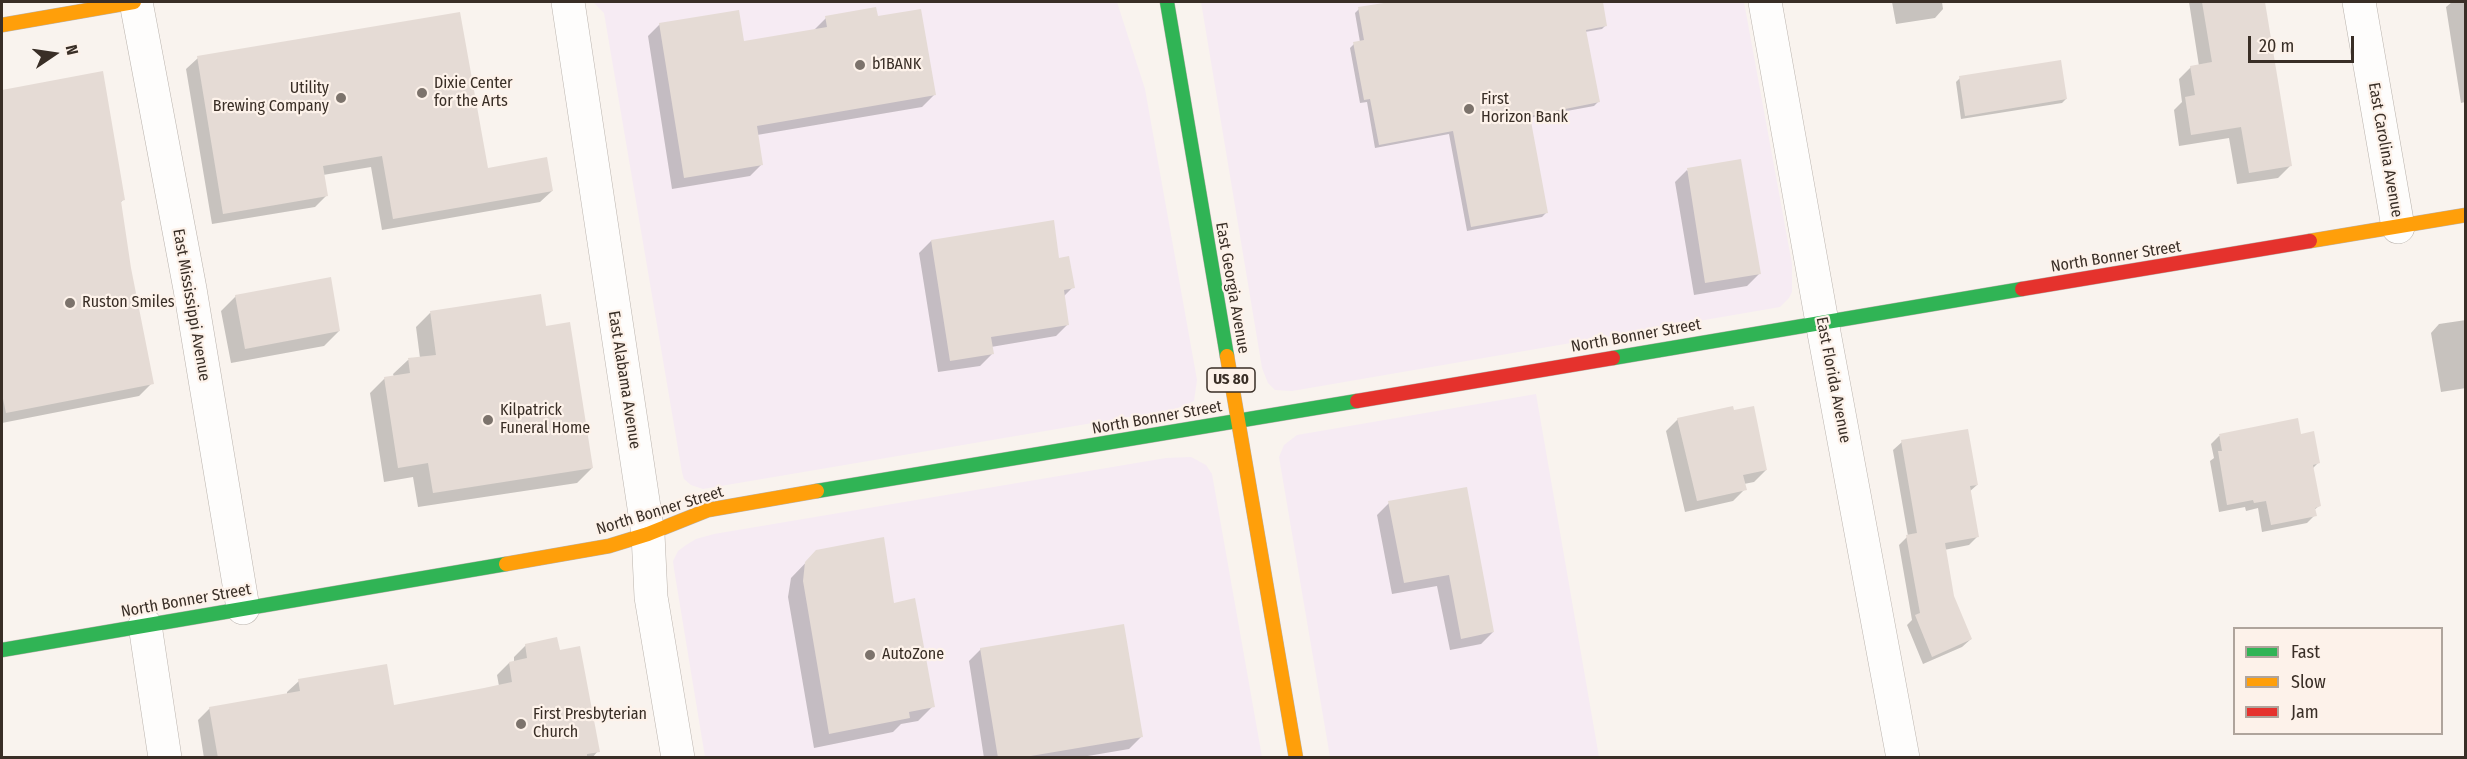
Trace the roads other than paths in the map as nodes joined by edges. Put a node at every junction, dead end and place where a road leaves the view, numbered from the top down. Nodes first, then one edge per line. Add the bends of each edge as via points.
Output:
1 (135, 2) edge
2 (568, 2) edge
3 (1167, 2) edge
4 (1765, 2) edge
5 (2359, 2) edge
6 (1153, 11) dead end
7 (2, 25) edge
8 (1175, 57) junction
9 (2466, 215) edge
10 (2398, 227) junction
11 (1822, 322) junction
12 (1238, 421) junction
13 (648, 534) junction
14 (243, 608) junction
15 (145, 624) junction
16 (2, 650) edge
17 (165, 758) edge
18 (678, 758) edge
19 (1296, 758) edge
20 (1903, 758) edge

1 - 7 main road
1 - 14 street, East Mississippi Avenue via 190,289
2 - 13 street, East Alabama Avenue
3 - 8 main road, East Georgia Avenue / US 80
4 - 11 street, East Florida Avenue
5 - 10 street, East Carolina Avenue
6 - 8 main road
8 - 12 main road, East Georgia Avenue / US 80
9 - 10 main road, North Bonner Street
10 - 11 main road, North Bonner Street
11 - 12 main road, North Bonner Street
11 - 20 street, East Florida Avenue
12 - 13 main road, North Bonner Street via 708,510
12 - 19 main road, East Georgia Avenue / US 80
13 - 14 main road, North Bonner Street via 609,546
13 - 18 street, East Alabama Avenue via 651,597
14 - 15 main road, North Bonner Street
15 - 16 main road, North Bonner Street
15 - 17 street

